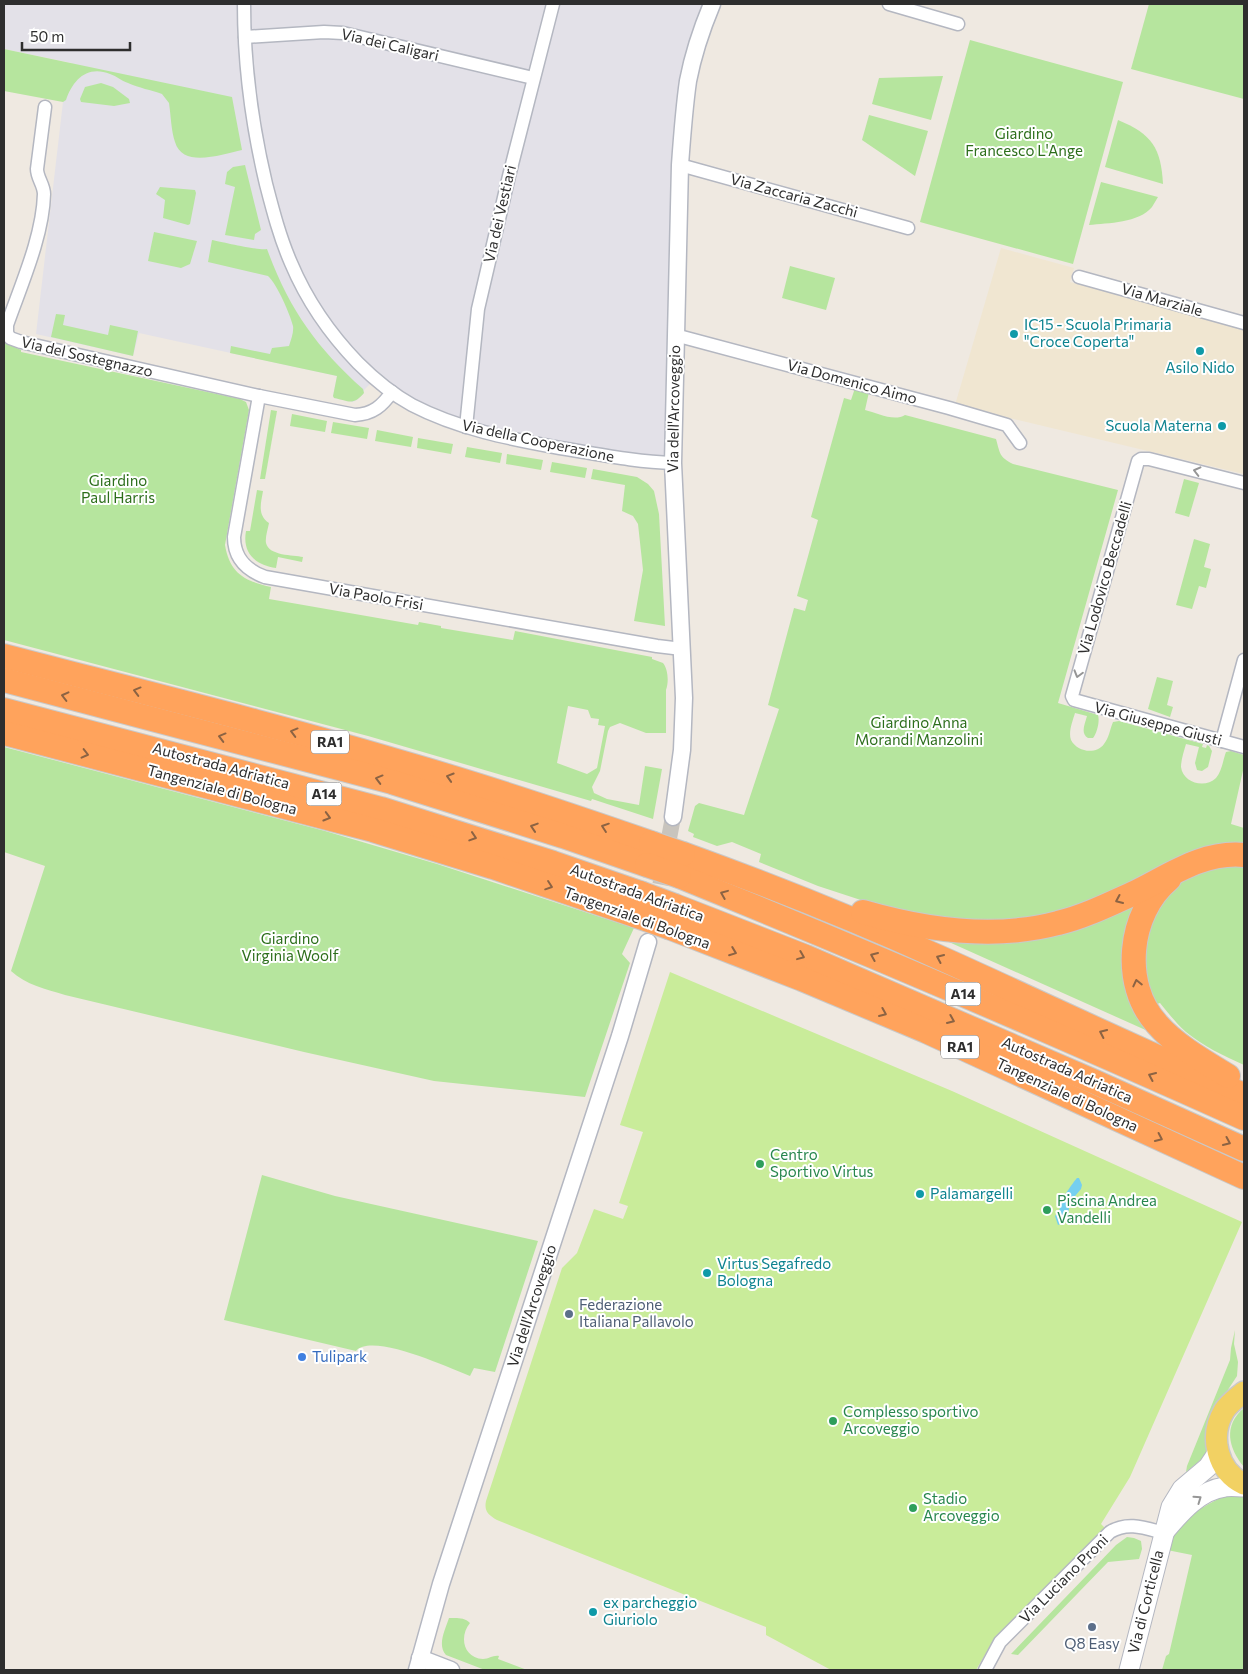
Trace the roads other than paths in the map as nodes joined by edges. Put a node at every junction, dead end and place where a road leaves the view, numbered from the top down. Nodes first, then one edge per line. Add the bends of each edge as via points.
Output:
1 (244, 4) edge
2 (552, 4) edge
3 (712, 4) edge
4 (889, 4) edge
5 (958, 24) dead end
6 (244, 37) junction
7 (533, 78) junction
8 (45, 107) dead end
9 (680, 166) junction
10 (908, 228) dead end
11 (1079, 277) dead end
12 (1244, 323) edge
13 (675, 335) junction
14 (392, 392) junction
15 (259, 396) junction
16 (466, 427) junction
17 (1020, 443) dead end
18 (673, 463) junction
19 (1244, 483) edge
20 (682, 649) junction
21 (4, 656) edge
22 (1244, 660) edge
23 (4, 680) edge
24 (1072, 699) joint
25 (4, 710) edge
26 (4, 733) edge
27 (1222, 741) junction
28 (1244, 747) edge
29 (673, 817) tunnel mouth
30 (649, 854) junction
31 (1244, 855) edge
32 (689, 864) junction
33 (1178, 871) junction
34 (638, 905) junction
35 (673, 917) junction
36 (648, 942) dead end
37 (1244, 1086) edge
38 (1244, 1095) edge
39 (1244, 1118) edge
40 (1244, 1149) edge
41 (1244, 1177) edge
42 (1240, 1392) edge
43 (1218, 1452) junction
44 (1244, 1486) edge
45 (1164, 1533) junction
46 (418, 1664) edge
47 (451, 1670) edge
48 (985, 1670) edge
49 (1129, 1670) edge

1 - 6 street, Via della Cooperazione
2 - 7 street, Via dei Vestiari
3 - 9 street, Via dell'Arcoveggio via 688,80
4 - 5 street
6 - 7 street, Via dei Caligari via 343,33
6 - 14 street, Via della Cooperazione via 250,97 262,163 276,224 291,264 332,334 366,371
7 - 16 street, Via dei Vestiari via 478,309
8 - 15 street, Via del Sostegnazzo via 37,169 44,192 42,221 7,325 8,336 12,340
9 - 10 street, Via Zaccaria Zacchi
9 - 13 street, Via dell'Arcoveggio
11 - 12 street, Via Marziale
13 - 17 street, Via Domenico Aimo via 1007,425
13 - 18 street, Via dell'Arcoveggio
14 - 15 street, Via del Sostegnazzo via 380,407 355,415
14 - 16 street, Via della Cooperazione via 425,411
15 - 20 street, Via Paolo Frisi via 234,537 236,554 255,574
16 - 18 street, Via della Cooperazione via 530,442 634,460
18 - 20 street, Via dell'Arcoveggio
19 -> 24 street, Via Lodovico Beccadelli via 1140,459
20 - 29 street, Via dell'Arcoveggio via 682,750
30 -> 21 highway, RA1 via 533,802 417,766
22 - 27 street
30 -> 23 highway, Autostrada Adriatica / A14 via 563,836 392,782
24 - 27 street, Via Giuseppe Giusti
25 -> 34 highway, Autostrada Adriatica / A14 via 380,809 507,848
26 -> 34 highway, Tangenziale di Bologna via 372,830 493,867
27 - 28 street, Via Giuseppe Giusti
30 - 32 highway, RA1, bridge
31 - 33 highway via 1218,855
33 -> 32 highway via 1100,908 1059,923 1026,930 978,932 928,927 879,917
38 -> 32 highway, RA1 via 856,922
39 -> 32 highway, Autostrada Adriatica / A14 via 826,935
37 -> 33 highway via 1192,1053 1157,1025 1139,991 1134,966 1137,932 1155,893
34 - 35 highway, Autostrada Adriatica / A14, bridge
35 -> 40 highway, Autostrada Adriatica / A14 via 806,957
35 -> 41 highway, Tangenziale di Bologna / RA1 via 802,979 926,1031
36 - 46 street, Via dell'Arcoveggio
42 - 43 main road via 1225,1409 1217,1430
43 - 44 main road via 1230,1474
43 - 45 main road, Via di Corticella via 1208,1467 1175,1498
45 -> 44 main road, Via di Corticella via 1197,1499 1214,1489
45 - 48 street, Via Luciano Proni via 1135,1525 1116,1529 1000,1642
45 - 49 main road, Via di Corticella
46 - 47 street

